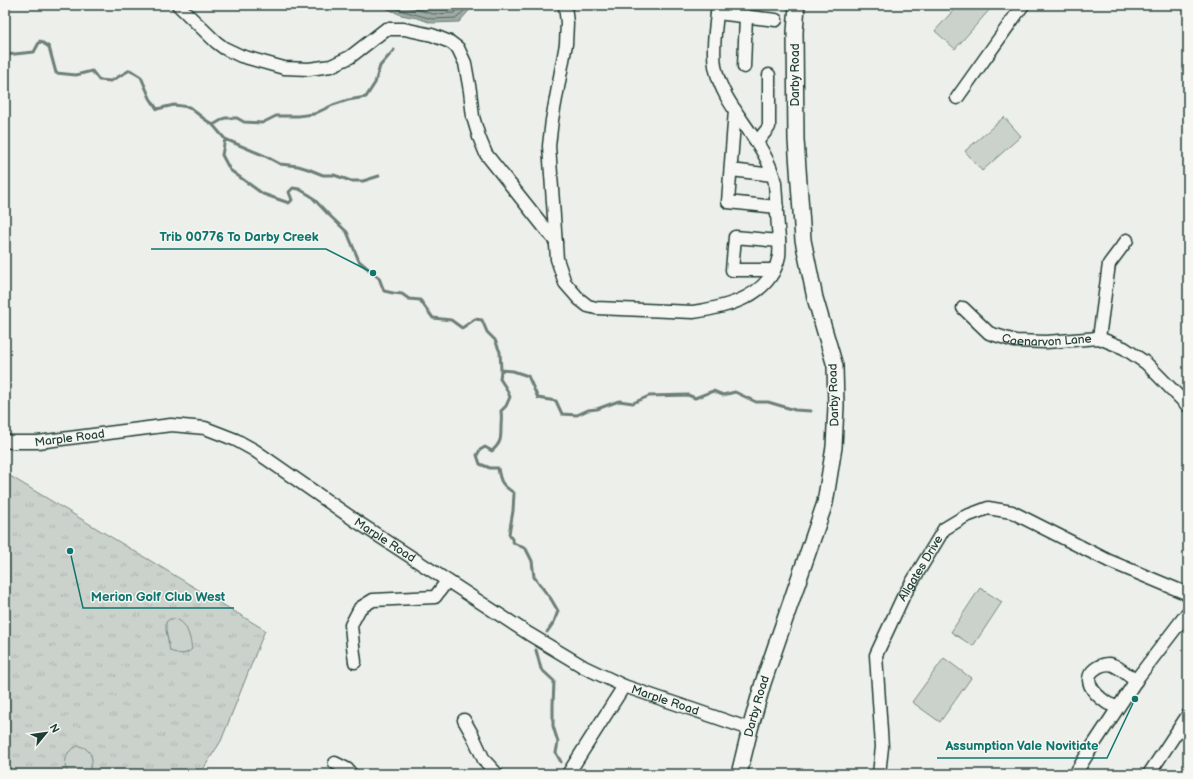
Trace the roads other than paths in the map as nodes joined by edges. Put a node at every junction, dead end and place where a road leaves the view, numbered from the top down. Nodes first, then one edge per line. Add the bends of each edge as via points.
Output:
1 (178, 5) edge
2 (565, 5) edge
3 (797, 5) edge
4 (1023, 5) edge
5 (718, 9) edge
6 (746, 16) junction
7 (776, 20) dead end
8 (744, 67) dead end
9 (769, 75) dead end
10 (957, 98) dead end
11 (735, 110) junction
12 (757, 142) junction
13 (731, 170) junction
14 (773, 175) junction
15 (777, 207) junction
16 (1127, 240) dead end
17 (779, 241) junction
18 (556, 242) junction
19 (774, 270) junction
20 (963, 308) dead end
21 (1099, 338) junction
22 (1188, 406) edge
23 (5, 441) edge
24 (447, 581) junction
25 (1188, 594) edge
26 (1188, 612) edge
27 (355, 662) dead end
28 (1136, 681) junction
29 (624, 686) junction
30 (1118, 707) junction
31 (1188, 715) edge
32 (464, 720) dead end
33 (750, 729) junction
34 (335, 763) dead end
35 (351, 774) edge
36 (497, 774) edge
37 (568, 774) edge
38 (739, 774) edge
39 (879, 774) edge
40 (1082, 774) edge
41 (1149, 774) edge

1 - 18 street via 224,48 284,68 309,69 331,66 350,57 386,30 404,29 450,42 458,48 464,63 473,117 486,154
2 - 18 street via 566,44 549,146
3 - 33 main road, Darby Road via 796,140 803,240 815,298 834,366 834,446 825,503 763,683
4 - 10 street
5 - 6 street
5 - 11 street via 715,67 725,95
6 - 7 street
6 - 8 street
9 - 12 street via 769,127
11 - 12 street
11 - 13 street
12 - 14 street
13 - 14 street
13 - 15 street via 728,202
14 - 15 street
15 - 17 street
16 - 21 street via 1109,264
17 - 19 street via 779,255
17 - 19 street via 735,237 732,270
18 - 19 street via 557,260 565,283 579,299 596,308 693,312 707,310 752,294 766,283
20 - 21 street, Caenarvon Lane via 989,333 1015,341 1046,342
21 - 22 street, Caenarvon Lane via 1124,348 1146,363
23 - 24 street, Marple Road via 38,442 172,425 205,428 254,450
24 - 27 street via 435,597 373,600 360,608 351,625
24 - 29 street, Marple Road via 584,667
25 - 39 street, Allgates Drive via 1109,561 1012,512 988,508 964,517 944,529 903,597 876,655 882,747
26 - 28 street
28 - 30 street
28 - 30 street via 1113,665 1104,664 1091,672 1089,684 1095,693
29 - 33 street, Marple Road
29 - 37 street
30 - 40 street via 1077,771
31 - 41 street
32 - 36 street via 484,760
33 - 38 main road, Darby Road
34 - 35 street

